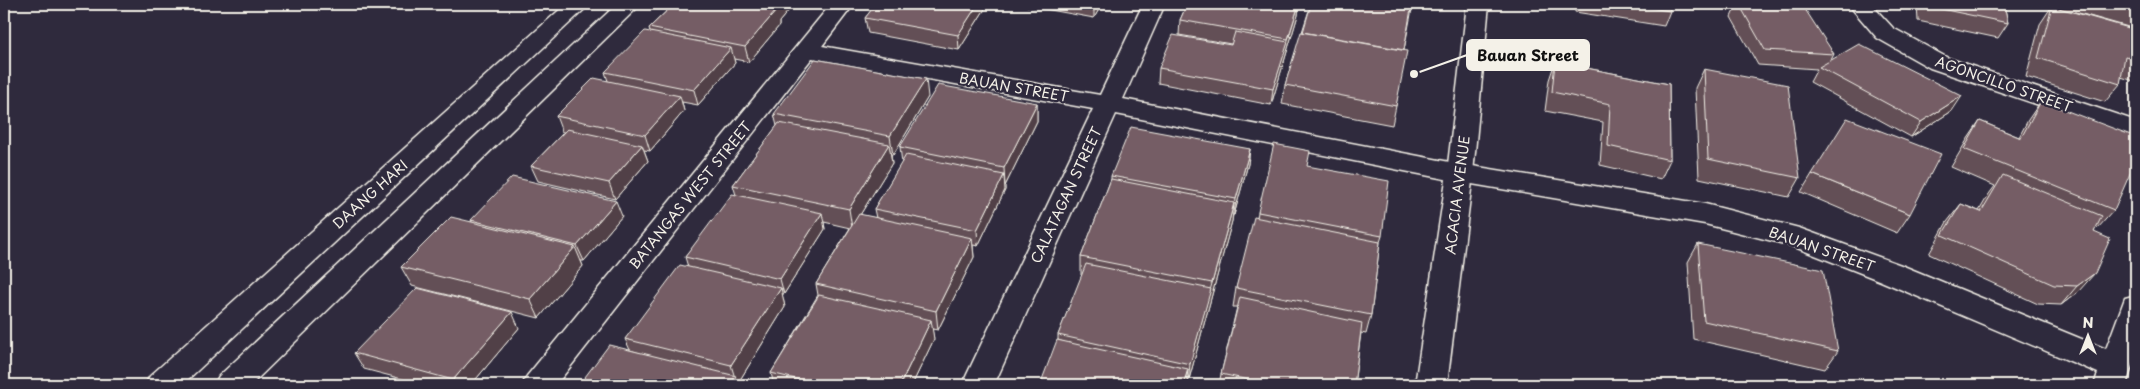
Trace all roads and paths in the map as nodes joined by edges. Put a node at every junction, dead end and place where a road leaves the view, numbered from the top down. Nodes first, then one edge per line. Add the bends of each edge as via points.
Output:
1 (579, 4) edge
2 (630, 4) edge
3 (843, 4) edge
4 (1154, 4) edge
5 (1478, 4) edge
6 (1859, 4) edge
7 (806, 50) junction
8 (1108, 104) junction
9 (2136, 130) edge
10 (1460, 173) junction
11 (2136, 306) edge
12 (2113, 376) edge
13 (160, 385) edge
14 (230, 385) edge
15 (538, 385) edge
16 (978, 385) edge
17 (1431, 385) edge

1 - 13 street, DAANG HARI
2 - 14 street
3 - 7 street, BATANGAS WEST STREET
4 - 8 street, CALATAGAN STREET
5 - 10 street, ACACIA AVENUE
6 - 9 street, AGONCILLO STREET via 1885,33 1939,63
7 - 8 street, BAUAN STREET
7 - 15 street, BATANGAS WEST STREET
8 - 10 street, BAUAN STREET
8 - 16 street, CALATAGAN STREET
10 - 12 street, BAUAN STREET via 1705,214 1799,238 1890,273
10 - 17 street, ACACIA AVENUE
11 - 12 street

